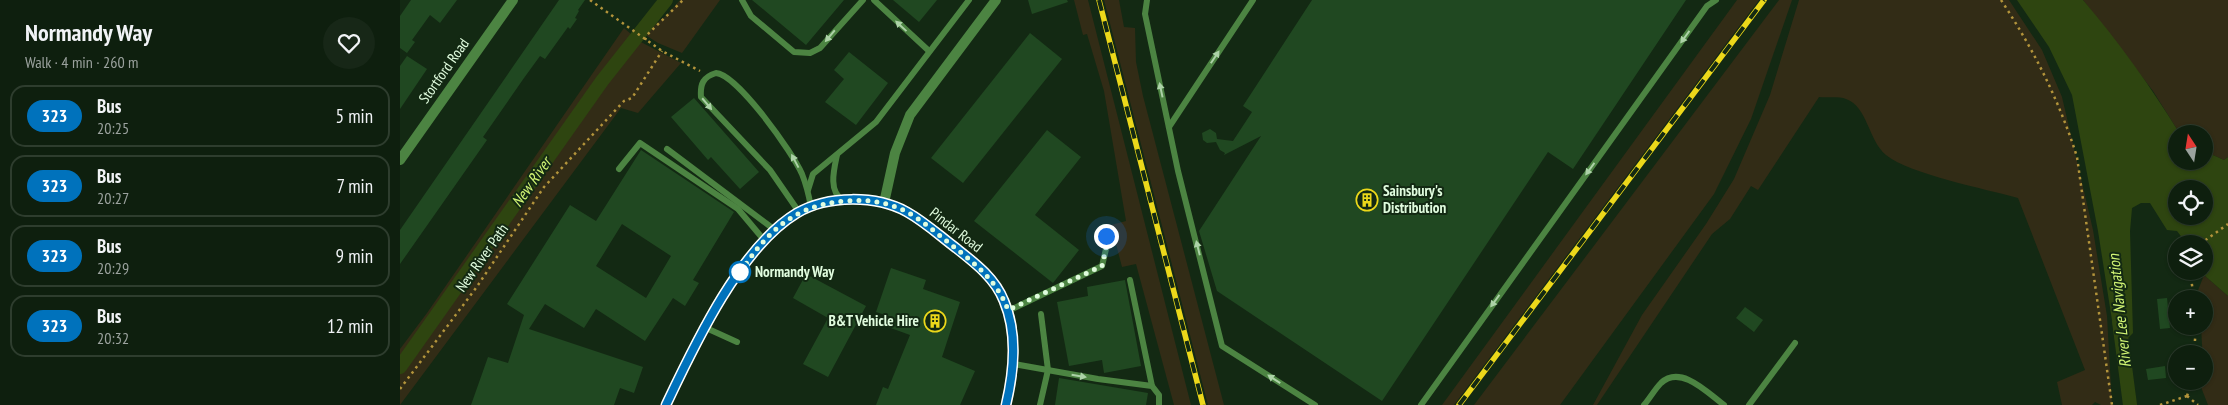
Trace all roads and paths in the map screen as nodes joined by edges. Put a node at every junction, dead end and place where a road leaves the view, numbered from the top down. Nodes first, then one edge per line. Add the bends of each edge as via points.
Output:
1 (513, 0) edge
2 (590, 0) edge
3 (683, 0) edge
4 (742, 0) edge
5 (863, 0) edge
6 (874, 0) edge
7 (969, 0) edge
8 (996, 0) edge
9 (1147, 0) edge
10 (1253, 0) edge
11 (1716, 0) edge
12 (2002, 0) edge
13 (1707, 3) edge
14 (645, 40) junction
15 (662, 51) junction
16 (929, 51) junction
17 (710, 75) junction
18 (1169, 127) junction
19 (667, 149) dead end
20 (836, 156) junction
21 (400, 160) edge
22 (619, 169) dead end
23 (808, 191) junction
24 (844, 201) junction
25 (884, 204) junction
26 (811, 207) junction
27 (799, 212) junction
28 (2228, 224) edge
29 (1104, 227) dead end
30 (775, 230) junction
31 (2213, 235) edge
32 (764, 240) junction
33 (1130, 280) dead end
34 (1008, 310) junction
35 (1041, 314) dead end
36 (704, 327) junction
37 (737, 342) dead end
38 (1795, 343) dead end
39 (1014, 364) junction
40 (1048, 370) junction
41 (1152, 386) junction
42 (400, 389) edge
43 (2189, 390) edge
44 (2187, 396) junction
45 (667, 405) edge
46 (1006, 405) edge
47 (1040, 405) edge
48 (1159, 405) edge
49 (1316, 405) edge
50 (1421, 405) edge
51 (1644, 405) edge
52 (1724, 405) edge
53 (1749, 405) edge
54 (2112, 405) edge
55 (2160, 405) edge
56 (2198, 405) edge

1 - 21 street, Stortford Road
2 - 14 path
3 - 14 path
5 -> 4 lane via 820,48 810,54 794,52 751,16
16 -> 6 lane
7 - 16 lane
8 - 25 street via 910,115 895,153
18 -> 9 lane via 1145,14
18 -> 10 lane
11 - 13 lane
12 - 54 path via 2029,42 2050,84 2077,157
13 -> 50 lane
14 - 15 path
15 - 17 path
15 - 42 path, New River Path via 632,98 624,101 544,187 476,288
16 - 20 lane via 876,122
23 -> 17 lane via 792,156 766,119 726,76 721,73
17 -> 27 lane via 701,84 701,97 770,170
49 -> 18 lane via 1222,346
19 - 30 lane
20 - 23 lane via 813,174
20 - 24 lane via 834,187 838,198
22 - 32 lane via 640,143 738,209
23 - 26 lane
24 - 25 street, Pindar Road
24 - 26 street, Pindar Road
25 - 34 street, Pindar Road via 918,219 978,266 994,283
26 - 27 street, Pindar Road
27 - 30 street, Pindar Road
28 - 31 path
29 - 34 lane via 1106,248 1102,266
30 - 32 street, Pindar Road
32 - 36 street, Pindar Road
33 - 41 lane
34 - 39 street, Pindar Road
35 - 40 lane
36 - 37 lane
36 - 45 street, Pindar Road
38 - 53 lane
39 - 40 lane
39 - 46 street, Pindar Road
40 -> 41 lane
40 - 47 lane
41 - 48 lane via 1159,396
43 - 44 path
44 - 55 path
44 - 56 path
51 - 52 lane via 1663,381 1679,376

